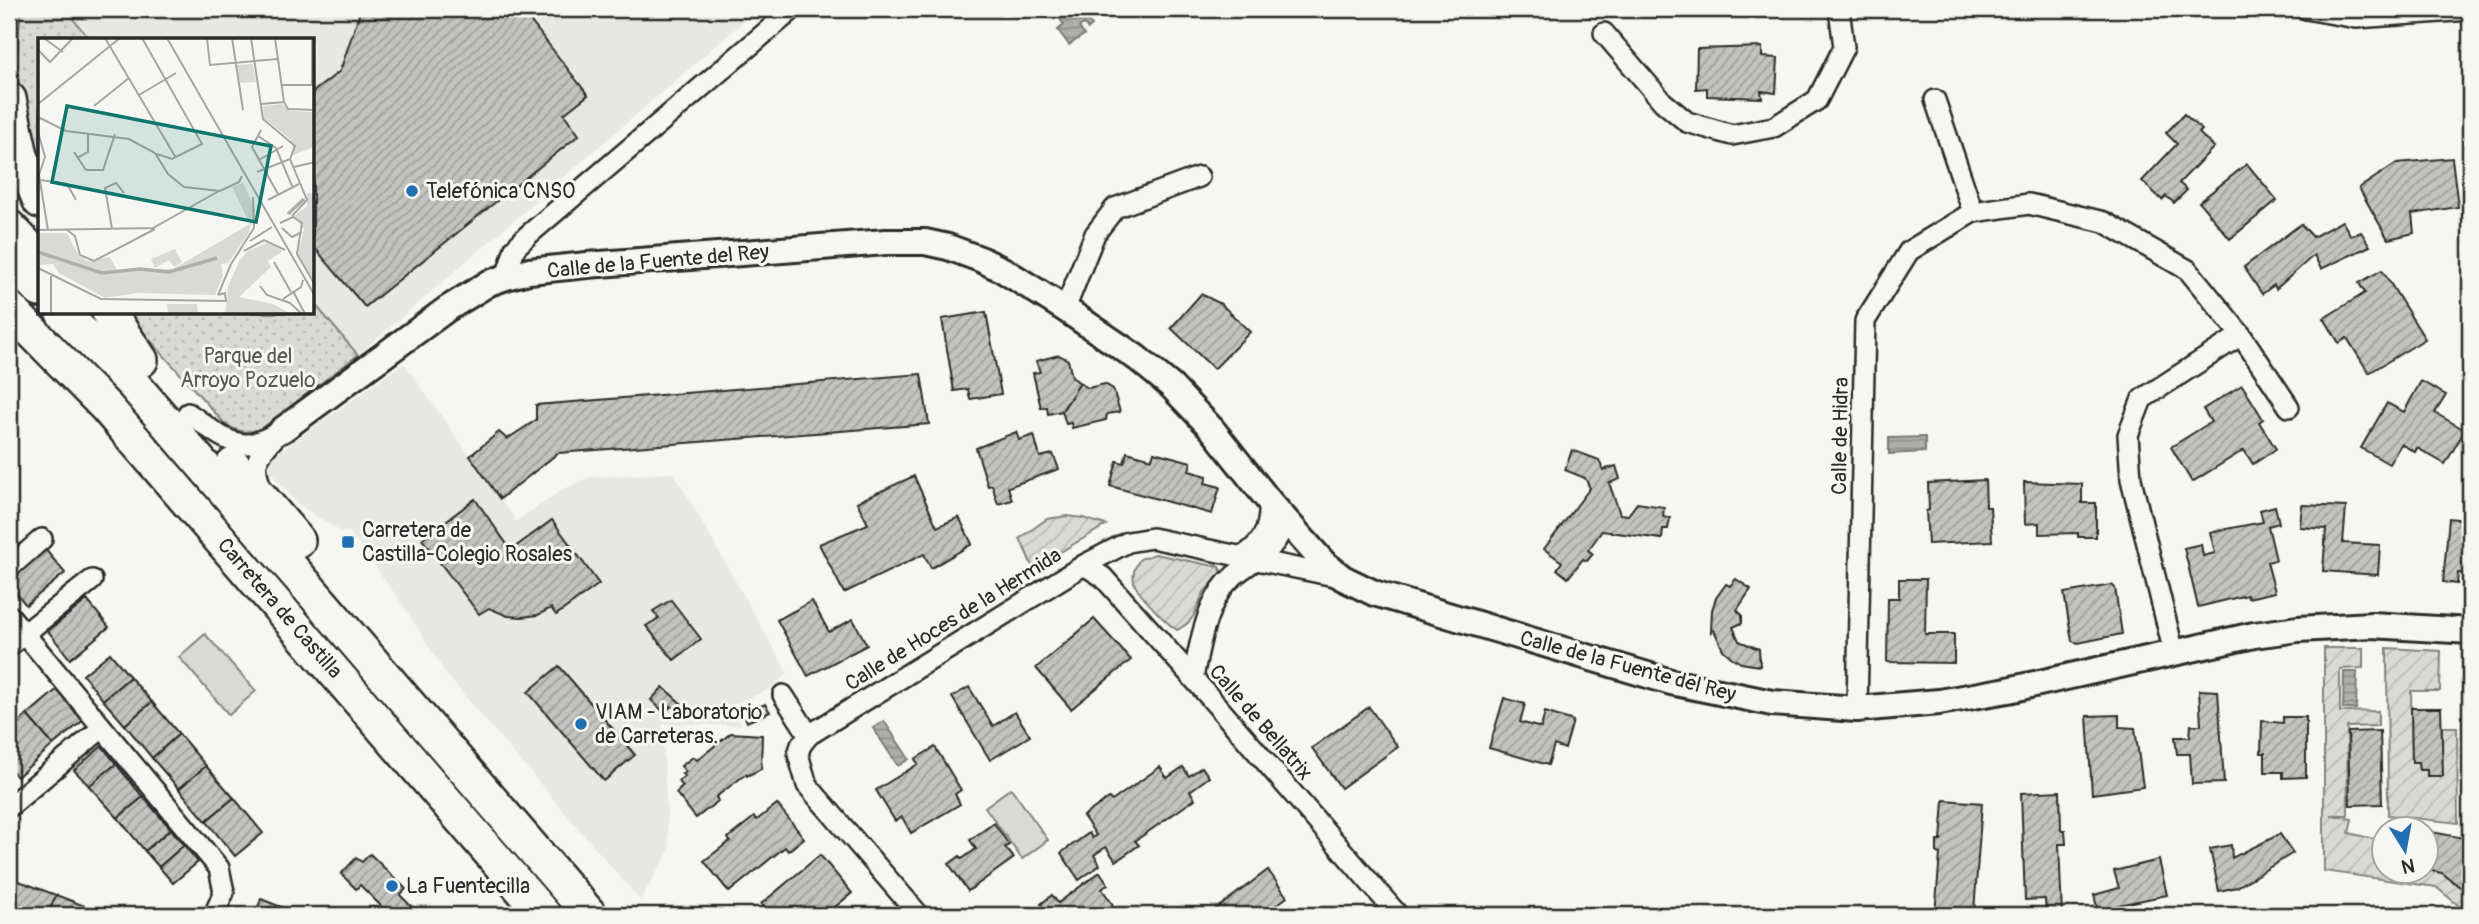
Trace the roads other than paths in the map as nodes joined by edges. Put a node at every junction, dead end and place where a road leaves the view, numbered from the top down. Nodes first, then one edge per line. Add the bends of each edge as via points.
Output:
1 (793, 9) edge
2 (1839, 9) edge
3 (2306, 9) edge
4 (2470, 10) edge
5 (1604, 33) dead end
6 (9, 100) edge
7 (1935, 100) dead end
8 (1199, 177) dead end
9 (38, 196) edge
10 (1973, 212) junction
11 (9, 227) edge
12 (38, 257) edge
13 (9, 258) edge
14 (506, 277) junction
15 (38, 288) edge
16 (9, 308) edge
17 (1065, 309) junction
18 (65, 315) edge
19 (96, 315) edge
20 (110, 315) edge
21 (9, 334) edge
22 (2241, 335) junction
23 (141, 360) junction
24 (2289, 407) dead end
25 (188, 413) junction
26 (282, 430) junction
27 (1269, 500) junction
28 (267, 504) junction
29 (1285, 519) junction
30 (42, 540) dead end
31 (1251, 557) junction
32 (1084, 565) junction
33 (9, 568) edge
34 (1343, 578) junction
35 (92, 580) dead end
36 (9, 615) edge
37 (2470, 631) edge
38 (25, 634) junction
39 (9, 646) edge
40 (2174, 653) junction
41 (1193, 678) junction
42 (783, 695) dead end
43 (1857, 709) junction
44 (102, 728) junction
45 (809, 735) junction
46 (9, 807) edge
47 (459, 815) junction
48 (214, 915) edge
49 (544, 915) edge
50 (590, 915) edge
51 (613, 915) edge
52 (919, 915) edge
53 (1398, 915) edge

1 - 14 street via 514,248
2 - 5 street via 1844,47 1817,100 1774,127 1732,135 1687,122 1663,102
3 - 4 street via 2356,18
6 - 9 highway via 21,156
7 - 10 street
8 - 17 street via 1115,208 1096,234
10 - 22 street, Calle de Hidra via 2029,204 2104,222 2188,270
10 - 43 street, Calle de Hidra via 1909,251 1865,321
11 - 12 highway
13 - 15 highway
14 - 17 street, Calle de la Fuente del Rey via 587,265 925,242 980,258
14 - 26 street, Calle de la Fuente del Rey via 447,309
16 - 47 highway, Carretera de Castilla via 107,408
17 - 27 street, Calle de la Fuente del Rey via 1171,386
18 - 50 highway, Carretera de Castilla via 133,384
19 - 23 highway
20 - 23 highway
21 - 47 highway via 285,638
22 - 24 street, Calle de Hidra
22 - 40 street via 2142,399 2128,435 2131,479
23 - 25 highway
25 - 26 street, Calle de la Fuente del Rey via 226,438 246,444
25 - 28 highway
26 - 28 street, Calle de la Fuente del Rey via 256,459
27 - 29 street, Calle de la Fuente del Rey
27 - 31 street via 1267,529
28 - 51 highway
29 - 31 street via 1271,549
29 - 34 street, Calle de la Fuente del Rey
30 - 33 street
31 - 32 street, Calle de Hoces de la Hermida via 1152,538 1128,542
31 - 34 street, Calle de Hoces de la Hermida
31 - 41 street via 1216,599 1200,641
32 - 41 street, Calle de Bellatrix via 1103,577
32 - 45 street, Calle de Hoces de la Hermida
34 - 43 street, Calle de la Fuente del Rey via 1374,593 1671,682 1772,703
35 - 38 street
36 - 38 street
37 - 40 street, Calle de la Fuente del Rey via 2372,625 2298,629
38 - 39 street
38 - 44 street
40 - 43 street, Calle de la Fuente del Rey via 2008,690
41 - 53 street, Calle de Bellatrix
42 - 45 street
44 - 46 street
44 - 48 street via 219,868 224,892
45 - 52 street via 799,754 807,785
47 - 49 highway, Carretera de Castilla

